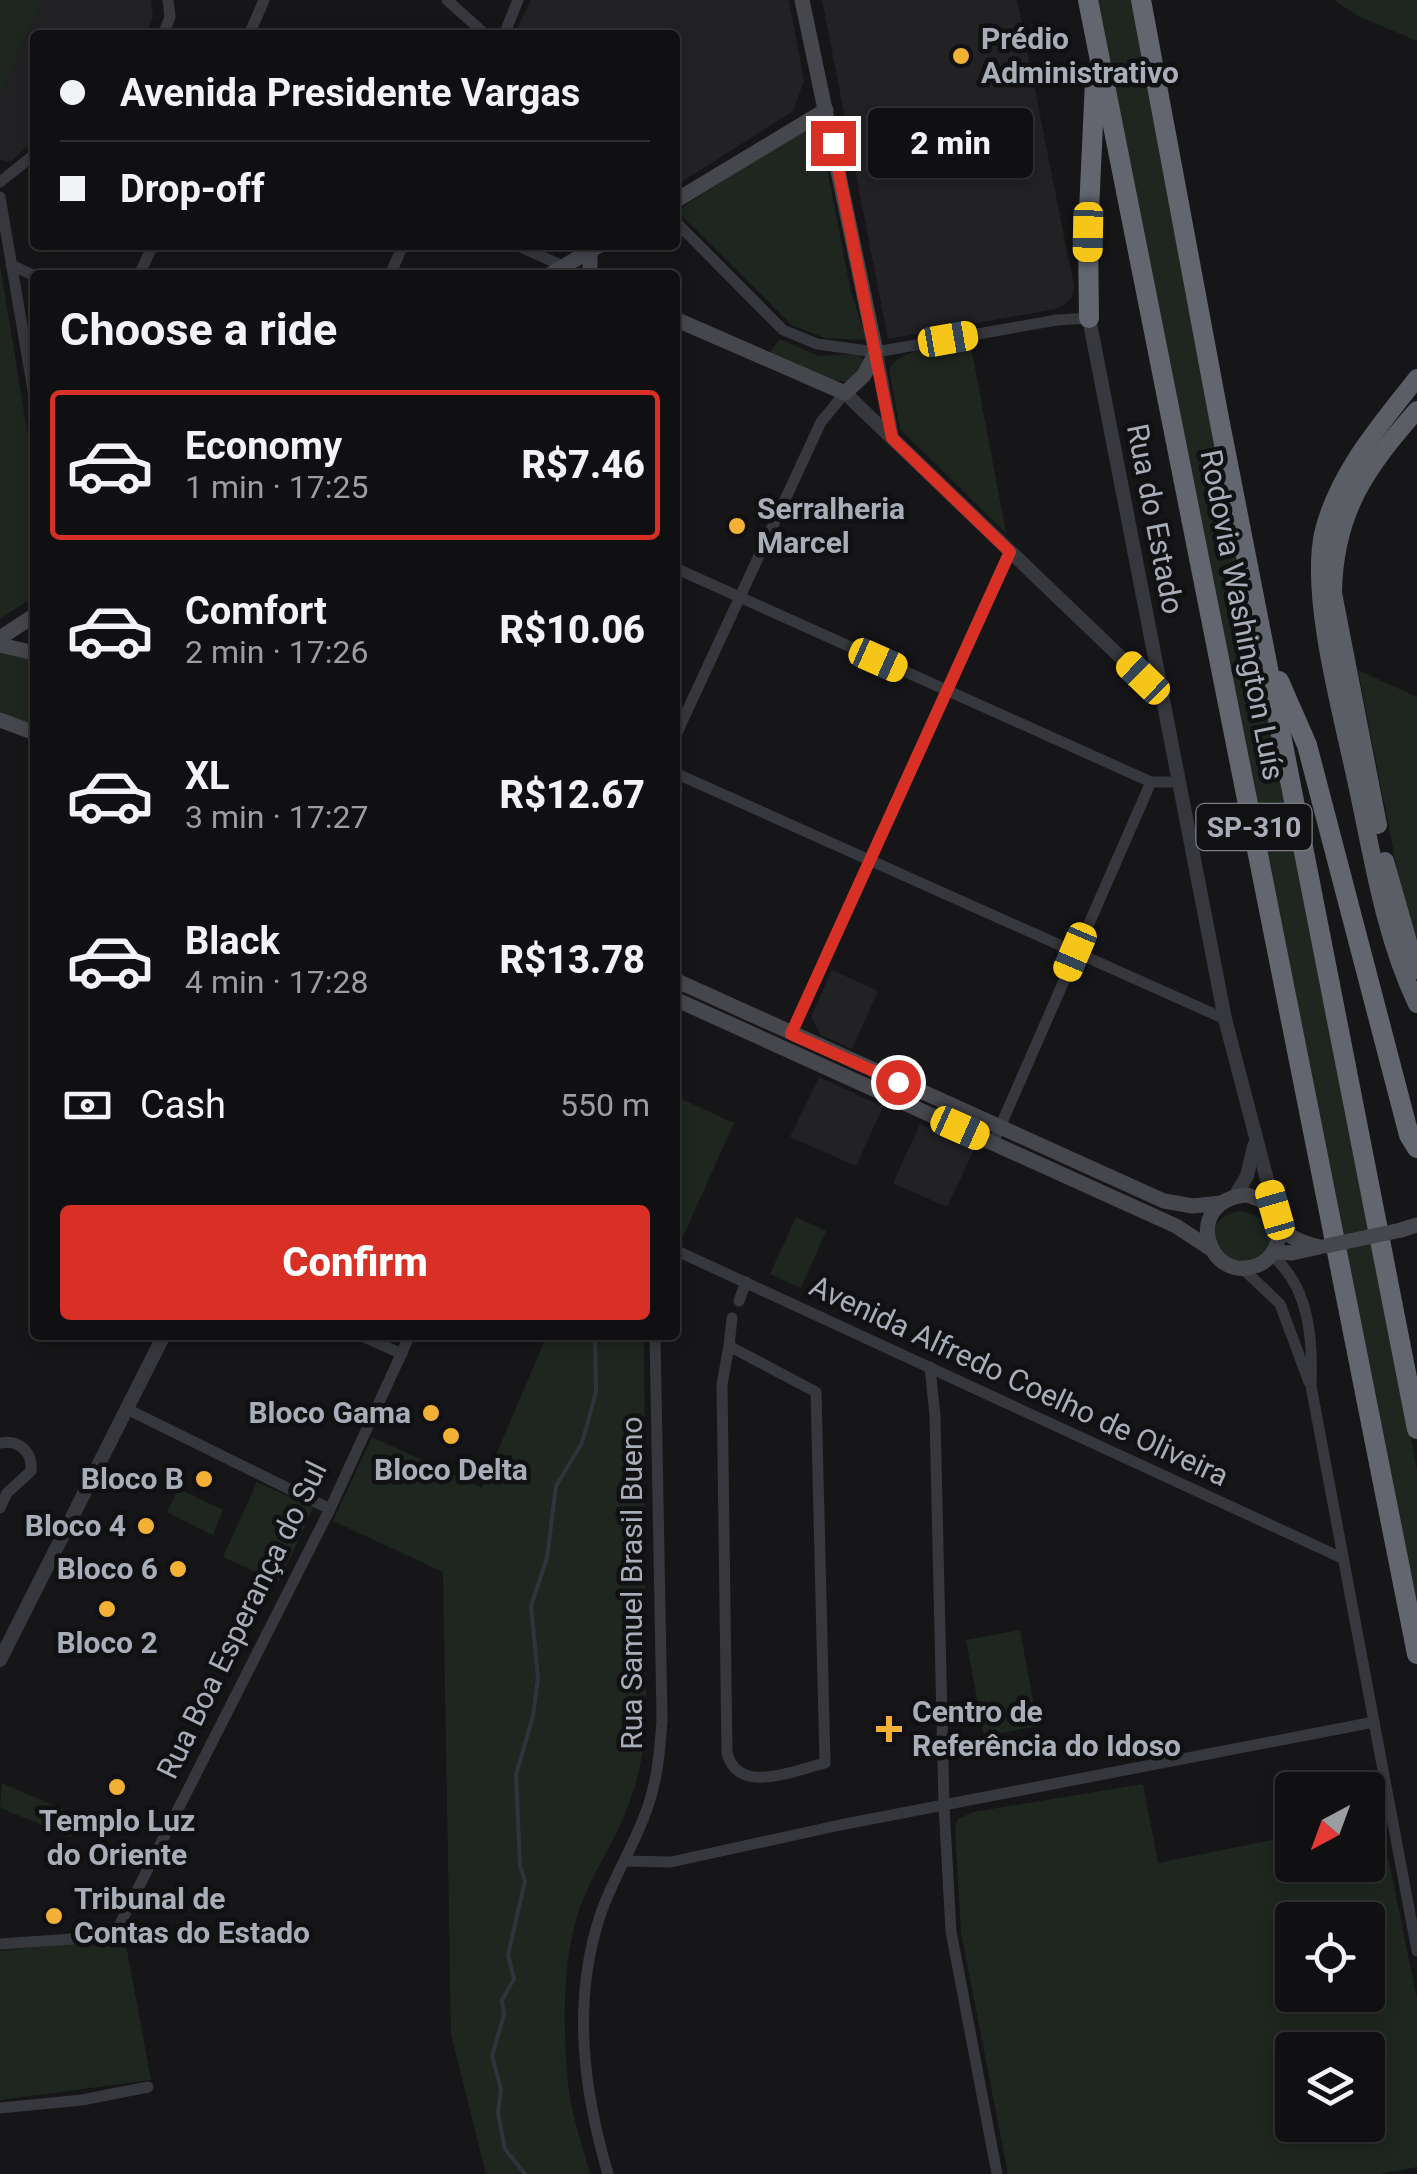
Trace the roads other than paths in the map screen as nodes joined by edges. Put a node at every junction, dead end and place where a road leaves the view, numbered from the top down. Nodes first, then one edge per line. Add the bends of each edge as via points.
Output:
1 (168, 0) edge
2 (264, 0) edge
3 (446, 0) edge
4 (518, 0) edge
5 (802, 0) edge
6 (1087, 0) edge
7 (1142, 0) edge
8 (165, 30) edge
9 (250, 30) edge
10 (480, 30) edge
11 (506, 30) edge
12 (826, 110) junction
13 (30, 158) edge
14 (0, 182) edge
15 (0, 197) edge
16 (680, 198) edge
17 (680, 226) edge
18 (524, 250) edge
19 (592, 250) edge
20 (11, 265) junction
21 (554, 270) edge
22 (558, 270) edge
23 (30, 274) edge
24 (1089, 318) junction
25 (680, 321) edge
26 (876, 352) junction
27 (30, 373) edge
28 (1417, 378) edge
29 (845, 393) junction
30 (1417, 410) edge
31 (892, 438) junction
32 (1010, 552) junction
33 (680, 570) edge
34 (740, 598) junction
35 (30, 618) edge
36 (0, 642) edge
37 (1264, 646) junction
38 (30, 651) edge
39 (947, 691) junction
40 (1161, 696) junction
41 (0, 720) edge
42 (680, 727) edge
43 (30, 732) edge
44 (680, 776) edge
45 (1152, 782) junction
46 (1177, 782) junction
47 (868, 861) junction
48 (1075, 952) junction
49 (1417, 972) edge
50 (680, 982) edge
51 (680, 1001) edge
52 (1417, 1004) edge
53 (1225, 1019) junction
54 (791, 1034) junction
55 (996, 1136) junction
56 (1256, 1140) junction
57 (1417, 1148) edge
58 (1228, 1199) junction
59 (1278, 1221) junction
60 (1411, 1228) edge
61 (1323, 1247) junction
62 (1211, 1249) junction
63 (680, 1252) edge
64 (1273, 1254) junction
65 (1242, 1268) junction
66 (746, 1282) junction
67 (738, 1301) dead end
68 (732, 1318) dead end
69 (162, 1340) edge
70 (371, 1340) edge
71 (408, 1340) edge
72 (655, 1340) edge
73 (729, 1346) junction
74 (402, 1354) junction
75 (930, 1367) junction
76 (1311, 1386) junction
77 (129, 1410) junction
78 (1417, 1428) edge
79 (0, 1444) edge
80 (0, 1508) edge
81 (330, 1508) junction
82 (1342, 1558) junction
83 (1417, 1654) edge
84 (0, 1660) edge
85 (1374, 1722) junction
86 (944, 1806) junction
87 (625, 1861) junction
88 (0, 1944) edge
89 (1417, 1951) edge
90 (148, 2087) dead end
91 (0, 2108) edge
92 (608, 2174) edge
93 (997, 2174) edge

1 - 8 street
2 - 9 street
3 - 10 street
4 - 11 street
5 - 12 main road
6 - 24 highway via 1096,112
6 - 83 highway, Rodovia Washington Luís / SP-310
7 - 37 highway, Rodovia Washington Luís / SP-310
12 - 16 main road
12 - 26 main road
13 - 14 street
15 - 20 street
17 - 26 street via 783,330 817,344
18 - 21 street
19 - 22 main road
20 - 23 street
20 - 27 street
24 - 26 street
24 - 40 street, Rua do Estado
25 - 29 main road
26 - 29 main road
26 - 31 street
28 - 52 highway via 1343,481 1330,508 1320,564 1330,660 1382,901
29 - 31 street
29 - 34 street via 821,422
30 - 49 highway via 1348,506 1338,533 1334,593 1384,858
31 - 32 street
32 - 39 street
32 - 40 street
33 - 34 street
34 - 39 street
34 - 42 street
35 - 36 main road
36 - 38 main road
37 - 57 highway via 1307,745
37 - 78 highway, Rodovia Washington Luís / SP-310
39 - 45 street
39 - 47 street
40 - 46 street, Rua do Estado
41 - 43 main road
44 - 47 street
45 - 46 street
45 - 48 street
46 - 53 street, Rua do Estado
47 - 48 street
47 - 54 street
48 - 53 street
48 - 55 street
50 - 54 main road
51 - 55 main road
53 - 56 street, Rua do Estado
54 - 55 main road
55 - 58 main road via 1164,1200 1193,1206
55 - 62 main road
56 - 58 street via 1248,1176
56 - 59 street, Rua do Estado
58 - 59 main road via 1259,1199
58 - 62 main road via 1208,1224
59 - 61 main road via 1304,1243
59 - 64 main road
60 - 61 main road, bridge
61 - 64 main road
62 - 65 main road
63 - 66 street, Avenida Alfredo Coelho de Oliveira
64 - 65 main road
64 - 76 street via 1293,1277 1304,1307
65 - 76 street via 1280,1304
66 - 67 street
66 - 75 street, Avenida Alfredo Coelho de Oliveira
68 - 73 street
69 - 77 street
70 - 74 street
71 - 74 street, Rua Boa Esperança do Sul
72 - 87 street, Rua Samuel Brasil Bueno via 662,1719 646,1815
73 - 73 street via 722,1384 727,1753 741,1775 759,1778 825,1763 816,1392
74 - 81 street, Rua Boa Esperança do Sul
75 - 82 street, Avenida Alfredo Coelho de Oliveira
75 - 86 street
76 - 82 street
77 - 81 street
77 - 84 street
79 - 80 street via 20,1446 32,1464
81 - 88 street, Rua Boa Esperança do Sul via 118,1928 85,1938
82 - 85 street
85 - 86 street
85 - 89 street
86 - 87 street via 671,1862
86 - 93 street via 951,1931
87 - 92 street, Rua Samuel Brasil Bueno via 601,1912 585,1982 583,2057
90 - 91 street

